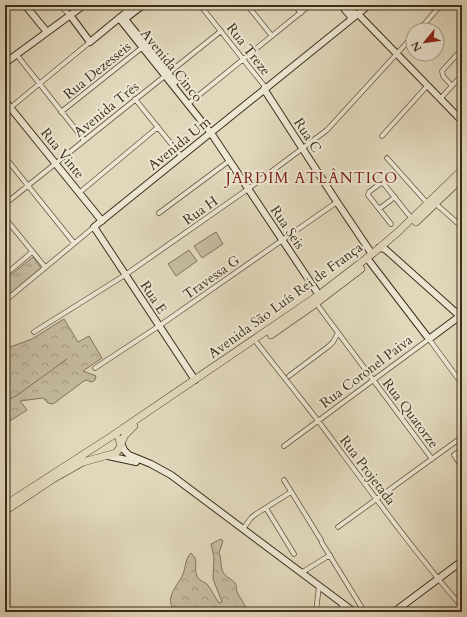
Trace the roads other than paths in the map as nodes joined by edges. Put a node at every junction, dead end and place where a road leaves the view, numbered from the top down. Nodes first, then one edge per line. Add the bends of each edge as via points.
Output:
1 (25, 5) edge
2 (59, 5) edge
3 (84, 5) edge
4 (135, 5) edge
5 (143, 5) edge
6 (200, 5) edge
7 (247, 5) edge
8 (294, 5) edge
9 (310, 5) edge
10 (341, 5) edge
11 (348, 5) edge
12 (369, 5) edge
13 (441, 5) edge
14 (301, 13) junction
15 (70, 15) junction
16 (356, 16) junction
17 (122, 18) junction
18 (426, 22) edge
19 (221, 31) junction
20 (47, 32) junction
21 (272, 36) junction
22 (90, 42) junction
23 (144, 46) junction
24 (405, 46) edge
25 (462, 49) edge
26 (16, 54) junction
27 (398, 54) junction
28 (243, 59) junction
29 (5, 63) edge
30 (167, 74) junction
31 (462, 75) edge
32 (39, 84) junction
33 (428, 85) junction
34 (452, 86) junction
35 (265, 89) junction
36 (136, 99) junction
37 (440, 99) junction
38 (5, 101) edge
39 (189, 103) junction
40 (10, 108) junction
41 (61, 112) junction
42 (462, 121) edge
43 (158, 127) junction
44 (212, 132) junction
45 (382, 136) dead end
46 (84, 140) junction
47 (302, 148) junction
48 (181, 156) junction
49 (5, 158) edge
50 (387, 158) dead end
51 (229, 161) junction
52 (56, 163) junction
53 (462, 170) edge
54 (462, 178) edge
55 (28, 186) junction
56 (248, 189) junction
57 (79, 192) junction
58 (395, 197) junction
59 (337, 202) junction
60 (5, 204) edge
61 (428, 204) junction
62 (436, 204) junction
63 (379, 209) junction
64 (159, 213) dead end
65 (5, 218) edge
66 (412, 219) junction
67 (102, 221) junction
68 (391, 224) dead end
69 (94, 227) junction
70 (462, 227) edge
71 (282, 240) junction
72 (74, 243) junction
73 (382, 249) junction
74 (32, 252) junction
75 (372, 254) junction
76 (370, 262) junction
77 (45, 267) junction
78 (5, 274) edge
79 (125, 275) junction
80 (319, 295) junction
81 (5, 301) edge
82 (316, 303) junction
83 (461, 316) edge
84 (159, 326) junction
85 (34, 332) dead end
86 (338, 333) junction
87 (429, 339) junction
88 (257, 344) junction
89 (95, 368) dead end
90 (289, 376) dead end
91 (195, 380) junction
92 (459, 380) dead end
93 (373, 381) junction
94 (318, 422) junction
95 (112, 436) junction
96 (462, 437) edge
97 (100, 443) junction
98 (121, 443) junction
99 (284, 446) dead end
100 (462, 449) edge
101 (107, 456) junction
102 (432, 458) junction
103 (462, 467) edge
104 (284, 480) dead end
105 (292, 492) junction
106 (376, 500) junction
107 (5, 505) edge
108 (266, 508) junction
109 (5, 511) edge
110 (338, 527) dead end
111 (244, 529) junction
112 (294, 554) dead end
113 (330, 555) junction
114 (462, 561) edge
115 (301, 573) junction
116 (438, 580) junction
117 (319, 586) junction
118 (342, 603) junction
119 (462, 607) edge
120 (362, 608) dead end
121 (316, 612) edge
122 (342, 612) edge
123 (354, 612) edge
124 (394, 612) edge

1 - 20 street
2 - 15 street
3 - 15 street
4 - 17 street
5 - 17 street, Avenida Cinco
6 - 19 street, Rua Treze
7 - 21 street
8 - 14 street
9 - 14 street
10 - 16 street
11 - 16 street
12 - 16 street, Avenida Um
13 - 18 street
14 - 21 street
15 - 20 street
15 - 22 street
16 - 27 street
16 - 35 street, Avenida Um
17 - 22 street
17 - 23 street, Avenida Cinco
19 - 28 street, Rua Treze
19 - 30 street, Avenida Três
20 - 26 street
21 - 28 street
22 - 32 street
23 - 30 street, Avenida Cinco
23 - 41 street, Rua Dezesseis
24 - 27 street, Rua H
25 - 34 street via 442,71
26 - 29 street
26 - 32 street
27 - 33 street
27 - 47 street, Rua H via 329,128
28 - 35 street, Rua Treze
28 - 39 street
30 - 36 street, Avenida Três
30 - 39 street, Avenida Cinco
31 - 34 street
32 - 40 street
32 - 41 street
33 - 37 street
33 - 45 street
34 - 37 street
35 - 44 street, Avenida Um
35 - 47 street, Rua C
36 - 43 street
36 - 46 street, Avenida Três
37 - 42 street
38 - 40 street, Rua Vinte
39 - 44 street, Avenida Cinco
40 - 52 street, Rua Vinte
41 - 46 street
43 - 48 street
43 - 57 street
44 - 48 street, Avenida Um
44 - 51 street, Rua Seis
46 - 52 street, Avenida Três
47 - 56 street, Rua H
47 - 59 street, Rua C
48 - 67 street, Avenida Um
49 - 55 street
50 - 61 street
51 - 56 street, Rua Seis
51 - 64 street
52 - 55 street, Avenida Três
52 - 57 street, Rua Vinte
53 - 61 main road, Avenida São Luís Rei de França
54 - 62 main road, Avenida São Luís Rei de França
55 - 60 street, Avenida Três
55 - 72 street
56 - 71 street, Rua Seis
56 - 79 street, Rua H
57 - 67 street, Rua Vinte
58 - 63 street
58 - 63 street via 383,183 369,192 368,195
58 - 66 street
59 - 71 street, Travessa G
59 - 75 street, Rua C
61 - 66 main road, Avenida São Luís Rei de França
62 - 70 street
62 - 73 main road, Avenida São Luís Rei de França
63 - 68 street
65 - 74 street
66 - 73 main road, Avenida São Luís Rei de França
67 - 69 street, Avenida Um
69 - 72 street, Avenida Um
69 - 79 street, Rua E
71 - 80 street, Rua Seis
71 - 84 street, Travessa G
72 - 77 street, Avenida Um
73 - 75 main road, Avenida São Luís Rei de França
73 - 76 main road, Avenida São Luís Rei de França
73 - 83 street
74 - 77 street
74 - 78 street
75 - 80 main road, Avenida São Luís Rei de França
76 - 82 main road, Avenida São Luís Rei de França
76 - 87 street
77 - 81 street, Avenida Um
79 - 84 street, Rua E
79 - 85 street, Rua H
80 - 91 main road, Avenida São Luís Rei de França
82 - 86 street, Rua Quatorze
82 - 88 main road, Avenida São Luís Rei de França
83 - 87 street, Rua Coronel Paiva
84 - 89 street, Travessa G
84 - 91 street, Rua E
86 - 90 street via 329,346
86 - 93 street, Rua Quatorze
87 - 92 street
87 - 93 street, Rua Coronel Paiva
88 - 94 street, Rua Projetada
88 - 98 main road, Avenida São Luís Rei de França via 130,428
91 - 95 main road, Avenida São Luís Rei de França
93 - 94 street, Rua Coronel Paiva
93 - 102 street, Rua Quatorze
94 - 99 street, Rua Coronel Paiva
94 - 106 street, Rua Projetada
95 - 97 main road
95 - 98 main road via 119,438
96 - 102 street
97 - 101 main road via 100,452
97 - 107 main road
98 - 101 main road via 118,451
98 - 111 street via 129,455 170,475
100 - 103 street via 454,455
101 - 109 main road via 83,462
101 - 111 street via 137,462 159,472
102 - 106 street
104 - 105 street
105 - 108 street
105 - 113 street
106 - 110 street
106 - 116 street, Rua Projetada
108 - 111 street via 251,518
108 - 112 street
111 - 115 street
113 - 115 street
113 - 120 street
114 - 116 street
115 - 117 street
116 - 119 street, Rua Projetada
116 - 124 street
117 - 118 street
117 - 121 street
118 - 122 street
118 - 123 street

